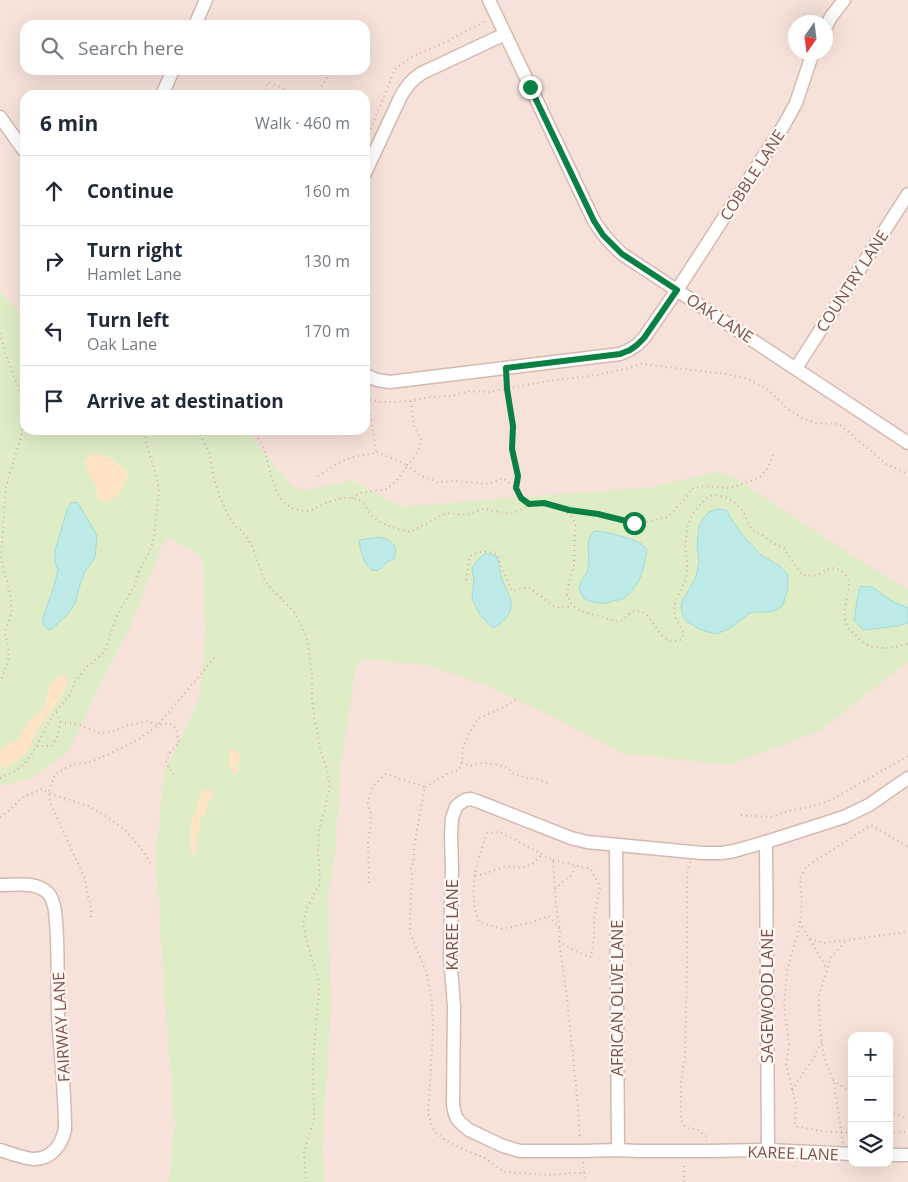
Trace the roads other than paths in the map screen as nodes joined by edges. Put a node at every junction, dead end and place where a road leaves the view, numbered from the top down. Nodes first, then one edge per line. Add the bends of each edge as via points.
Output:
1 (206, 0) edge
2 (489, 0) edge
3 (844, 0) edge
4 (833, 15) edge
5 (196, 20) edge
6 (505, 34) junction
7 (810, 60) edge
8 (171, 75) edge
9 (164, 90) edge
10 (0, 117) edge
11 (20, 145) edge
12 (370, 162) edge
13 (908, 194) edge
14 (677, 290) junction
15 (796, 368) junction
16 (370, 377) edge
17 (908, 443) edge
18 (908, 778) edge
19 (766, 842) junction
20 (616, 846) junction
21 (0, 886) edge
22 (0, 1150) edge
23 (618, 1150) junction
24 (768, 1150) junction
25 (848, 1154) edge
26 (893, 1155) edge
27 (908, 1155) edge

1 - 5 street
2 - 6 street, OAK LANE
3 - 4 street
6 - 12 street via 414,78 401,96
6 - 14 street, OAK LANE via 598,228 622,254
7 - 14 street, COBBLE LANE via 796,103 784,125
8 - 9 street
10 - 11 street
13 - 15 street, COUNTRY LANE
14 - 15 street, OAK LANE
14 - 16 street, COBBLE LANE via 644,338 620,354 390,382
15 - 17 street, OAK LANE
18 - 19 street, KAREE LANE via 869,805 844,817
19 - 20 street, KAREE LANE via 722,853
19 - 24 street, SAGEWOOD LANE
20 - 23 street, AFRICAN OLIVE LANE
20 - 23 street, KAREE LANE via 571,838 493,806 465,800 459,804 452,818 450,956 454,1006 453,1105 460,1122 469,1130 503,1146 525,1151
21 - 22 street, FAIRWAY LANE via 24,884 43,890 48,893 55,909 65,1129 61,1144 46,1156 35,1159
23 - 24 street, KAREE LANE
24 - 25 street, KAREE LANE
26 - 27 street

